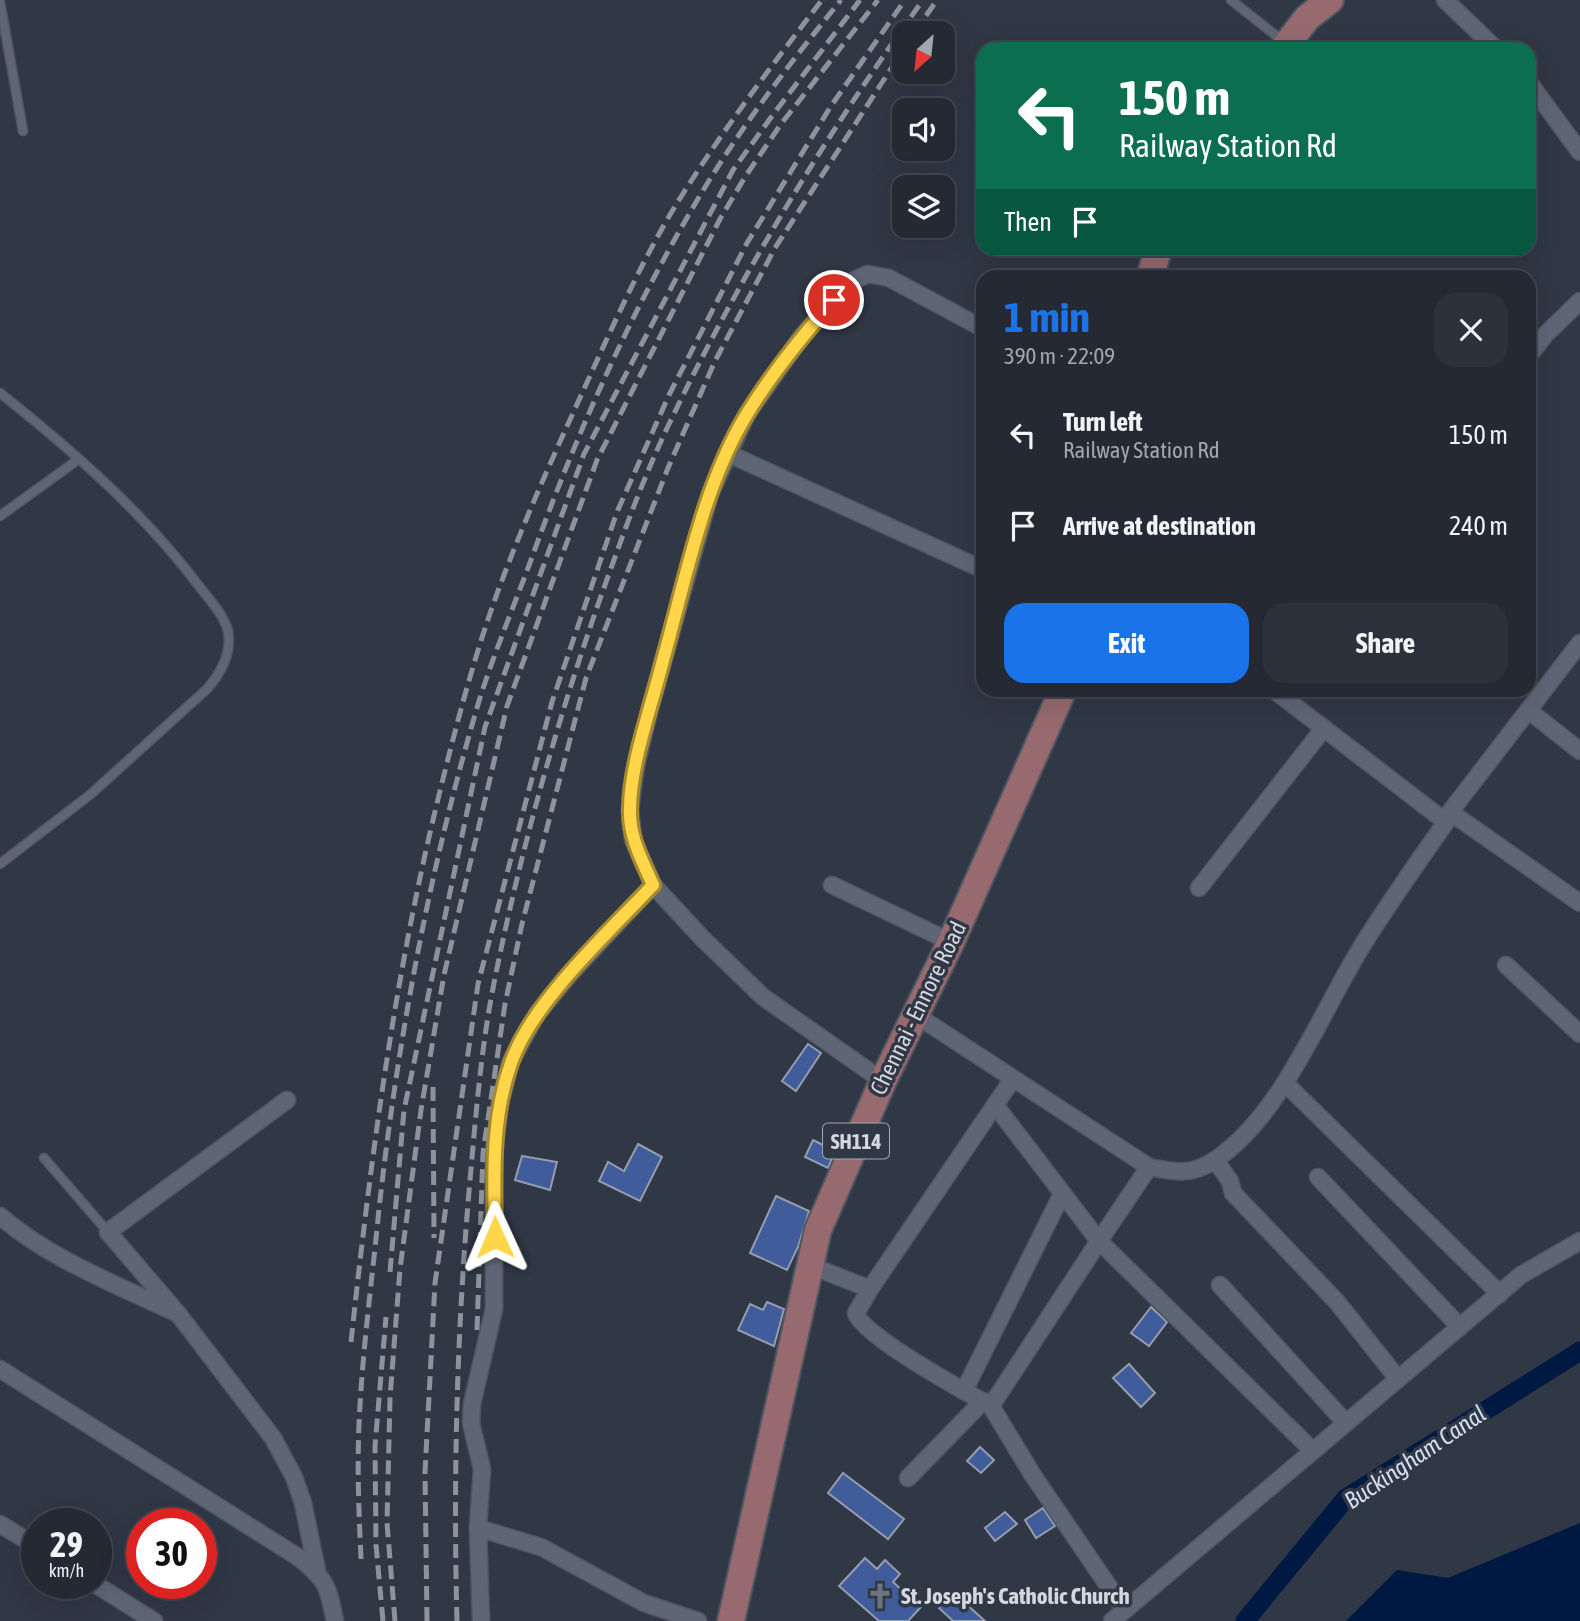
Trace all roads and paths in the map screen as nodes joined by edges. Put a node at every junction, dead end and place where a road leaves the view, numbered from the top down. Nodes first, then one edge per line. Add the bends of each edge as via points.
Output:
1 (1231, 0) edge
2 (1330, 0) edge
3 (1445, 0) edge
4 (0, 2) edge
5 (1280, 42) edge
6 (1288, 42) edge
7 (1489, 42) edge
8 (1536, 92) edge
9 (23, 131) dead end
10 (1580, 152) edge
11 (1580, 301) edge
12 (976, 325) edge
13 (1536, 346) edge
14 (0, 393) edge
15 (727, 453) junction
16 (79, 459) junction
17 (0, 516) edge
18 (976, 566) edge
19 (1580, 643) edge
20 (1060, 697) edge
21 (1283, 697) edge
22 (1528, 710) junction
23 (1324, 729) junction
24 (1580, 751) edge
25 (1448, 817) junction
26 (0, 864) edge
27 (653, 885) junction
28 (832, 885) dead end
29 (1199, 888) dead end
30 (1580, 903) edge
31 (951, 942) junction
32 (1506, 965) dead end
33 (916, 1015) junction
34 (1580, 1034) edge
35 (1012, 1080) junction
36 (883, 1081) junction
37 (1285, 1083) junction
38 (287, 1100) dead end
39 (995, 1105) junction
40 (44, 1158) dead end
41 (1215, 1160) junction
42 (1149, 1167) junction
43 (1318, 1177) dead end
44 (1062, 1194) junction
45 (0, 1216) edge
46 (108, 1232) junction
47 (1099, 1241) junction
48 (1580, 1241) edge
49 (809, 1265) junction
50 (1220, 1285) dead end
51 (870, 1289) junction
52 (1500, 1294) junction
53 (179, 1315) junction
54 (1460, 1327) junction
55 (0, 1369) edge
56 (1398, 1379) junction
57 (964, 1391) junction
58 (987, 1404) junction
59 (1346, 1423) junction
60 (1313, 1451) junction
61 (908, 1478) dead end
62 (0, 1524) edge
63 (478, 1528) junction
64 (21, 1537) edge
65 (317, 1572) junction
66 (112, 1595) edge
67 (1124, 1609) junction
68 (154, 1621) edge
69 (335, 1621) edge
70 (481, 1621) edge
71 (698, 1621) edge
72 (731, 1621) edge
73 (1112, 1621) edge

1 - 5 lane
2 - 6 main road via 1307,18
3 - 7 street
4 - 9 lane
8 - 10 street
11 - 13 street
12 - 15 street via 889,278 868,274 850,282 802,336 747,414
14 - 16 lane
15 - 18 street
15 - 27 street via 710,494 636,766 630,809 633,840
16 - 17 lane
16 - 26 lane via 133,509 213,604 228,630 225,663 207,689 117,772
19 - 22 street
20 - 31 main road, Chennai - Ennore Road / SH114
21 - 23 street
22 - 24 street
22 - 25 street
23 - 25 street
23 - 29 street
25 - 30 street
25 - 37 street via 1362,947
27 - 36 street via 763,997
27 - 63 street via 537,1014 511,1061 494,1150 494,1309 472,1413 482,1469
28 - 31 street
31 - 33 main road, Chennai - Ennore Road / SH114
32 - 34 street
33 - 35 street
33 - 36 main road, Chennai - Ennore Road / SH114
35 - 39 street
35 - 42 street
36 - 49 main road, Chennai - Ennore Road / SH114 via 818,1230
37 - 41 street via 1242,1138
37 - 52 street
38 - 46 street
39 - 44 street
39 - 51 street
40 - 46 lane
41 - 42 street via 1189,1173
41 - 56 street via 1233,1192 1337,1302
42 - 47 street
43 - 54 street
44 - 47 street
44 - 57 street
45 - 53 street via 61,1258
46 - 53 street
47 - 58 street
47 - 60 street
48 - 52 street via 1521,1275
49 - 51 street
49 - 72 main road, Chennai - Ennore Road / SH114
50 - 59 street
51 - 57 street via 856,1312 861,1323
52 - 54 street
53 - 65 street via 274,1438 303,1503
54 - 56 street
55 - 65 street
56 - 59 street
57 - 58 street
58 - 61 street
58 - 67 street
59 - 60 street
60 - 67 street
62 - 64 street
63 - 70 street
63 - 71 street via 557,1554 644,1603
65 - 69 street via 328,1587
66 - 68 street
67 - 73 street

